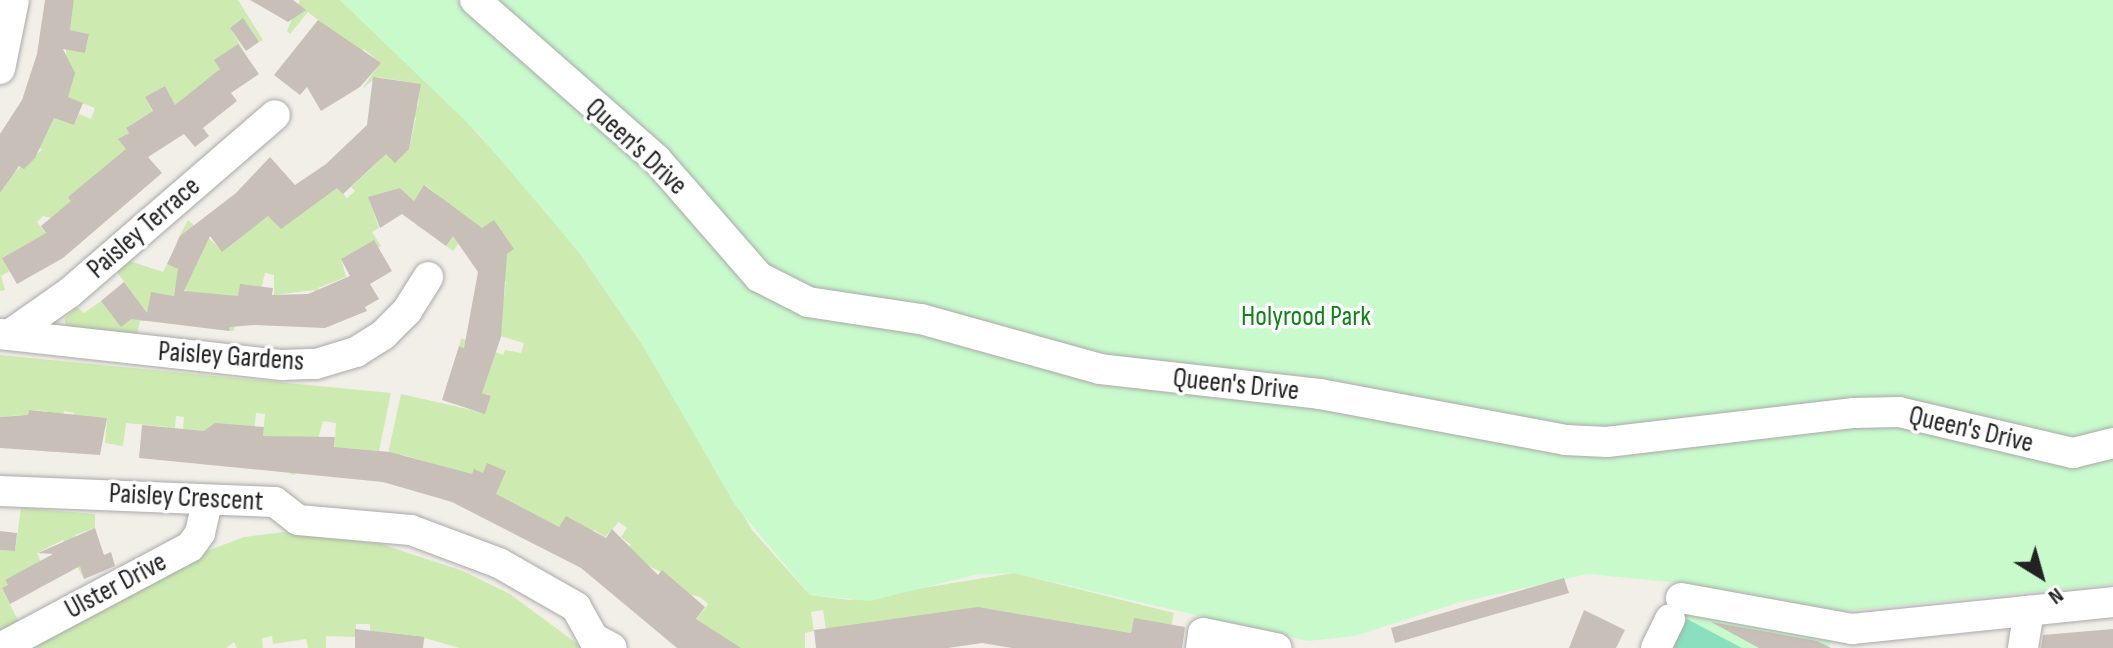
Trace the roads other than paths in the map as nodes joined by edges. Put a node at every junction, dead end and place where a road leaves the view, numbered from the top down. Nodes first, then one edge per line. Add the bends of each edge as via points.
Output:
1 (14, 0) edge
2 (475, 0) edge
3 (0, 69) edge
4 (275, 115) dead end
5 (428, 277) dead end
6 (4, 334) edge
7 (2113, 443) edge
8 (0, 491) edge
9 (207, 503) junction
10 (2113, 602) edge
11 (2029, 610) junction
12 (1847, 638) edge
13 (1202, 640) edge
14 (0, 648) edge
15 (612, 648) edge
16 (1276, 648) edge
17 (1656, 648) edge
18 (2023, 648) edge

1 - 3 street
2 - 7 street, Queen's Drive via 657,160 759,277 808,302 933,322 1100,369 1320,394 1565,440 1607,442 1899,412 2073,453
4 - 6 street, Paisley Terrace via 69,293
5 - 6 street, Paisley Gardens via 407,311 383,335 356,352 316,364 282,365
8 - 9 street, Paisley Crescent
9 - 14 street, Ulster Drive via 200,533 190,547
9 - 15 street, Paisley Crescent via 275,502 298,520 370,523 445,541 499,563 576,607 593,638
10 - 11 street
11 - 12 street
11 - 18 street
12 - 17 street via 1675,609
13 - 16 street

